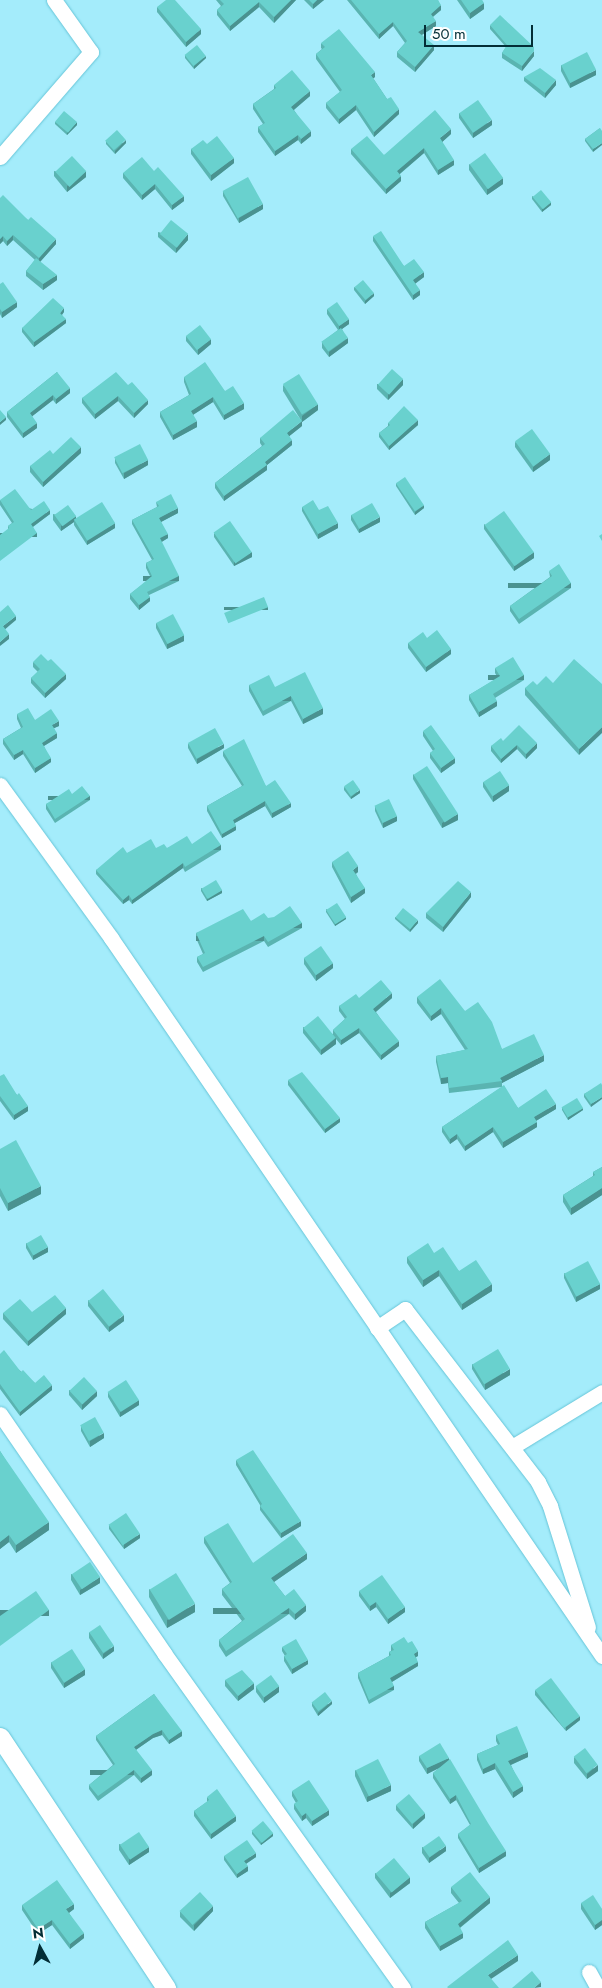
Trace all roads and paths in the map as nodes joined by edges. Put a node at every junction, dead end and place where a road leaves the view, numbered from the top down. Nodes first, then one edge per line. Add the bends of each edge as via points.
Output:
1 (54, 0) edge
2 (0, 157) edge
3 (0, 785) edge
4 (376, 1328) junction
5 (602, 1392) edge
6 (0, 1414) edge
7 (512, 1447) junction
8 (593, 1643) junction
9 (602, 1656) edge
10 (0, 1737) edge
11 (589, 1972) dead end
12 (166, 1988) edge
13 (403, 1988) edge
14 (598, 1988) edge

1 - 2 street via 91,52
3 - 4 street via 111,938
4 - 7 street via 405,1309
4 - 8 street
5 - 7 street
6 - 13 street via 164,1653
7 - 8 street via 538,1482 550,1506
8 - 9 street
10 - 12 street
11 - 14 street

